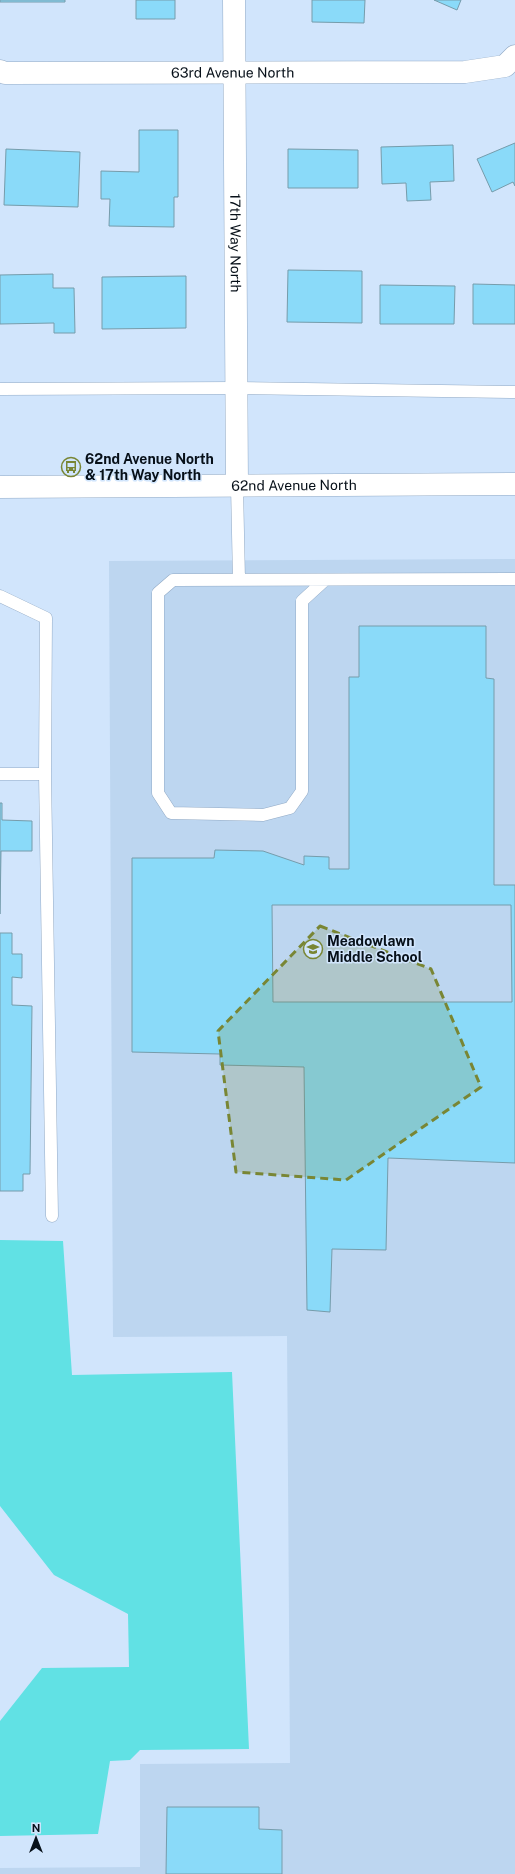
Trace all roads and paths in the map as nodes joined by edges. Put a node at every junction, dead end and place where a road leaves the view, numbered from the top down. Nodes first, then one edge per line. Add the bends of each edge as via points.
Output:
1 (234, 0) edge
2 (515, 56) edge
3 (0, 71) edge
4 (234, 72) junction
5 (236, 388) junction
6 (0, 389) edge
7 (515, 392) edge
8 (515, 484) edge
9 (237, 486) junction
10 (0, 488) edge
11 (515, 578) edge
12 (239, 580) junction
13 (325, 580) junction
14 (0, 596) edge
15 (0, 774) edge
16 (45, 774) junction
17 (52, 1216) dead end

1 - 4 street, 17th Way North
2 - 4 street, 63rd Avenue North via 506,66 465,72
3 - 4 street, 63rd Avenue North
4 - 5 street, 17th Way North
5 - 6 lane
5 - 7 lane
5 - 9 street, 17th Way North
8 - 9 street, 62nd Avenue North
9 - 10 street, 62nd Avenue North
9 - 12 lane
11 - 13 lane
12 - 13 lane
12 - 13 lane via 173,580 158,593 158,793 171,813 263,815 290,808 302,792 302,601
14 - 16 lane via 46,618
15 - 16 lane
16 - 17 lane

